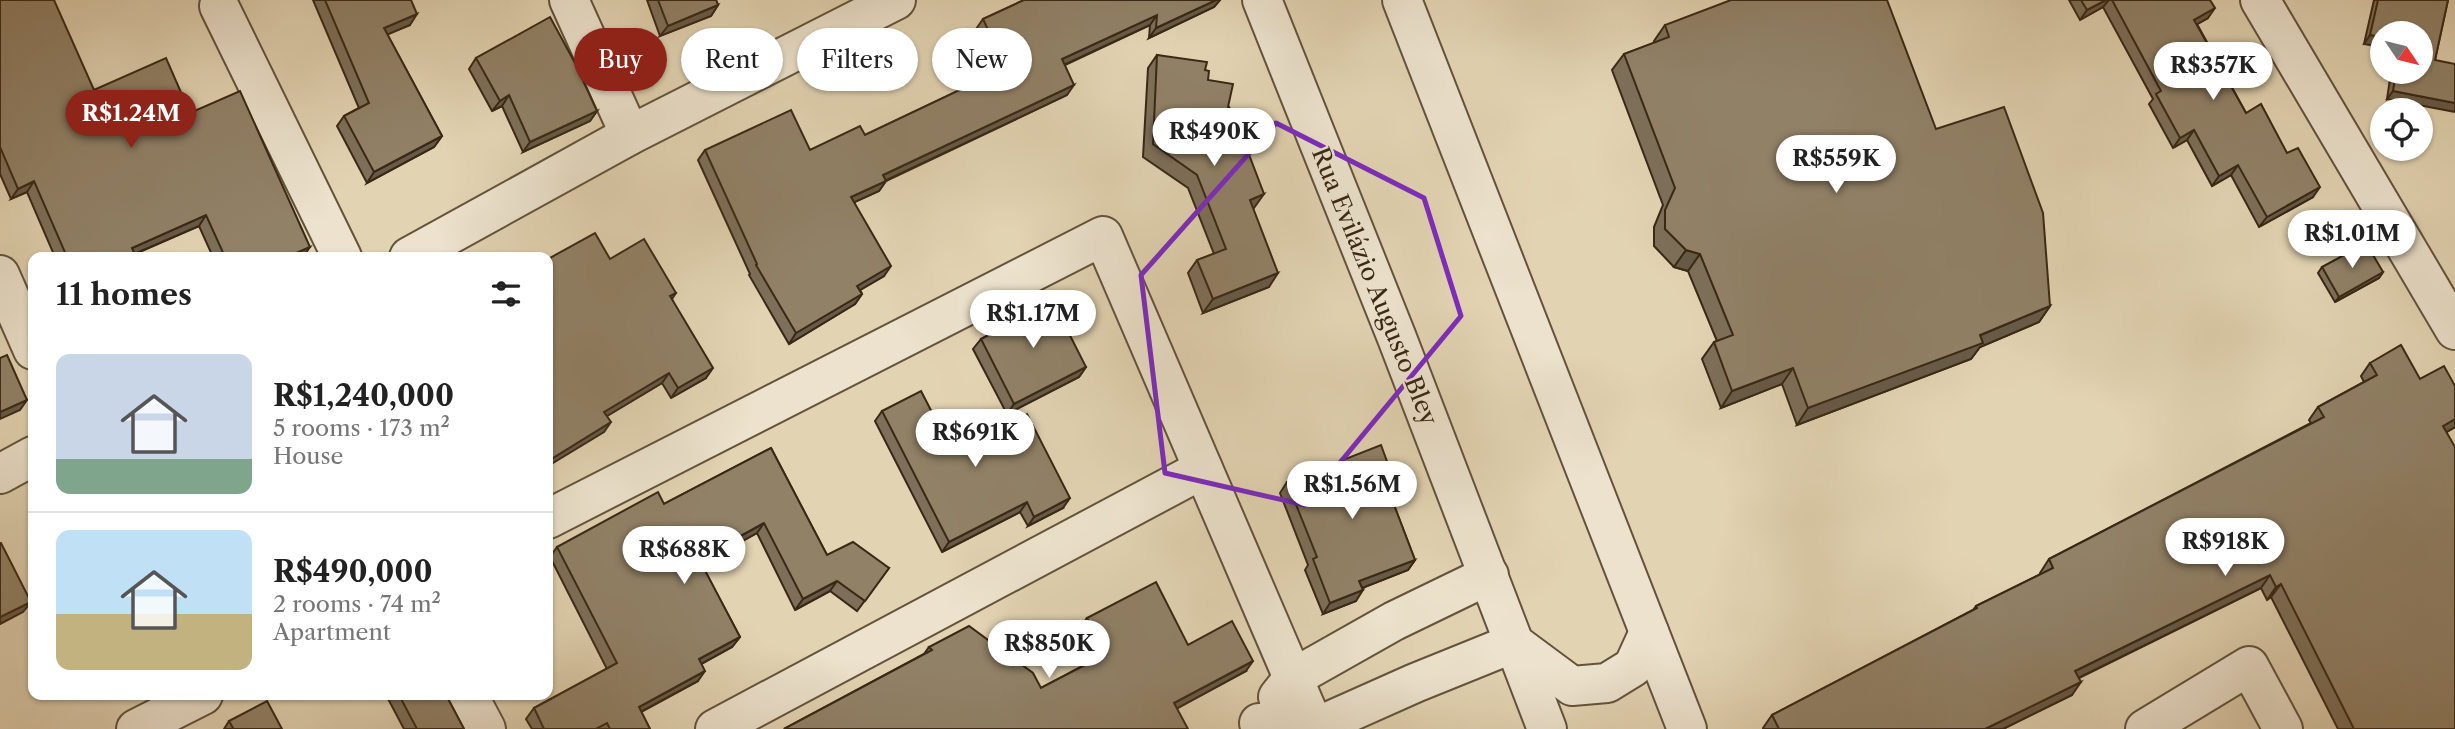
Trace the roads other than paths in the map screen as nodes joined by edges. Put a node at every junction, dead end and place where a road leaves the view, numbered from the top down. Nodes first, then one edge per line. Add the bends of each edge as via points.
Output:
1 (569, 0) edge
2 (896, 0) edge
3 (1262, 0) edge
4 (1402, 0) edge
5 (2260, 0) edge
6 (219, 6) dead end
7 (630, 135) junction
8 (340, 252) edge
9 (417, 252) edge
10 (0, 275) edge
11 (2442, 287) edge
12 (2455, 330) edge
13 (28, 339) edge
14 (28, 459) edge
15 (1203, 470) junction
16 (0, 474) edge
17 (553, 516) edge
18 (1489, 575) junction
19 (1649, 632) junction
20 (1514, 643) junction
21 (1293, 678) junction
22 (194, 700) edge
23 (471, 700) edge
24 (1254, 726) edge
25 (1315, 728) edge
26 (136, 729) edge
27 (486, 729) edge
28 (715, 729) edge
29 (1547, 729) edge
30 (1687, 729) edge
31 (2145, 729) edge
32 (2283, 729) edge

1 - 7 street
2 - 7 street
3 - 18 street, Rua Evilázio Augusto Bley
4 - 19 street
5 - 11 street
6 - 8 street
7 - 9 street
10 - 13 street
11 - 12 street
14 - 16 street
15 - 17 street via 1103,236
15 - 21 street
15 - 28 street
18 - 20 street, Rua Evilázio Augusto Bley
18 - 21 street
19 - 20 street via 1633,667 1607,683 1572,686
19 - 30 street
20 - 25 street
20 - 29 street, Rua Evilázio Augusto Bley
21 - 24 street
21 - 25 street
22 - 26 street
23 - 27 street
24 - 25 street
31 - 32 street via 2249,666

